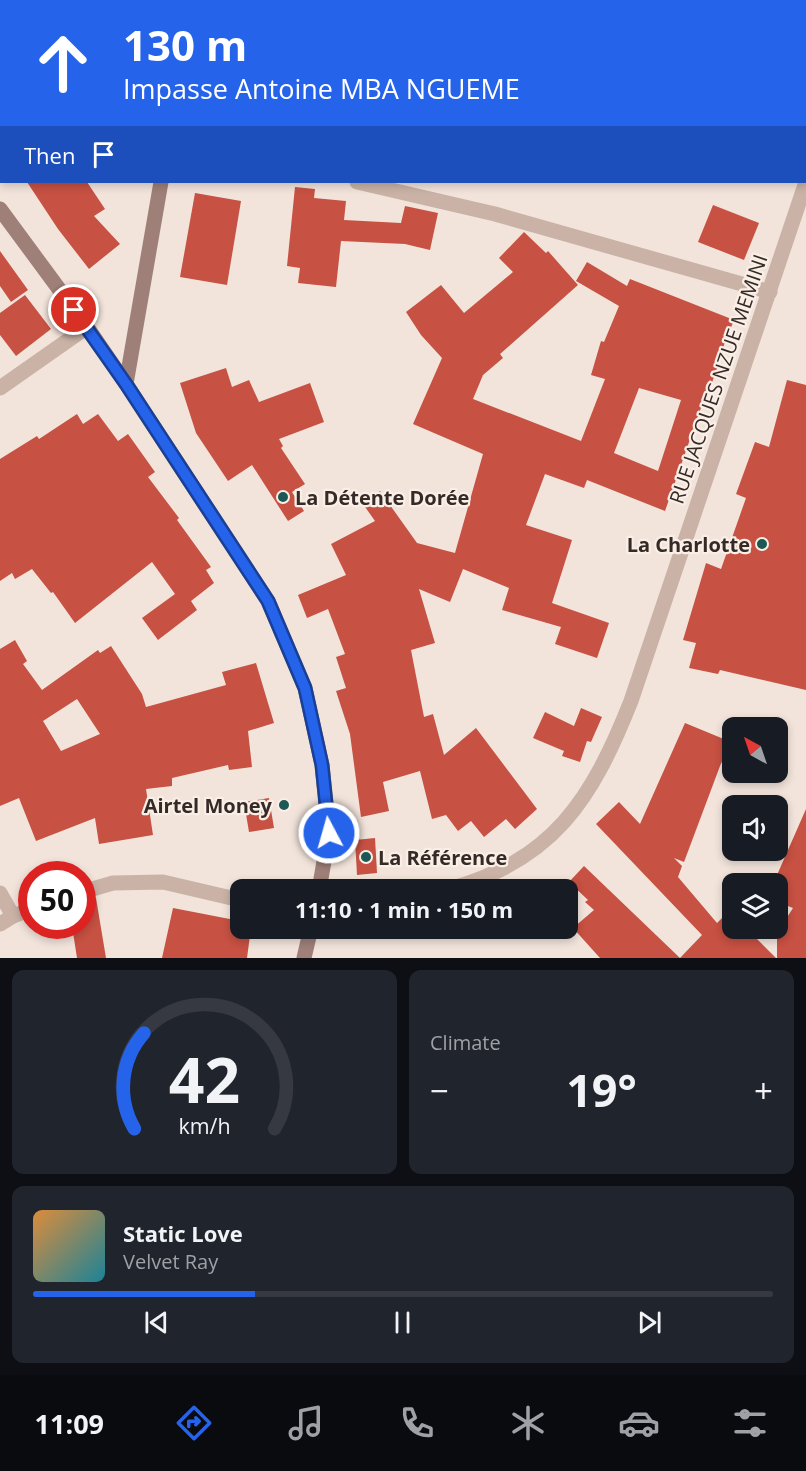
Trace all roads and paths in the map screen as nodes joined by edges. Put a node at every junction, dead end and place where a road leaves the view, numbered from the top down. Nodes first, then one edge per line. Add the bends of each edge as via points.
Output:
1 (161, 183) edge
2 (361, 183) edge
3 (806, 183) edge
4 (0, 209) edge
5 (770, 292) junction
6 (87, 327) junction
7 (126, 384) junction
8 (0, 388) edge
9 (321, 879) edge
10 (479, 879) edge
11 (96, 888) edge
12 (0, 894) edge
13 (230, 898) edge
14 (6, 920) edge
15 (308, 939) edge
16 (304, 958) edge

1 - 7 main road
2 - 5 street via 495,214
3 - 5 street, RUE JACQUES NZUE MEMINI
4 - 6 main road
5 - 10 street, RUE JACQUES NZUE MEMINI via 612,748 592,785 544,843 511,865
6 - 7 main road
6 - 8 street
7 - 9 main road via 268,601 305,688 322,765 329,833
11 - 13 street via 113,883 163,882
12 - 14 street
15 - 16 main road

